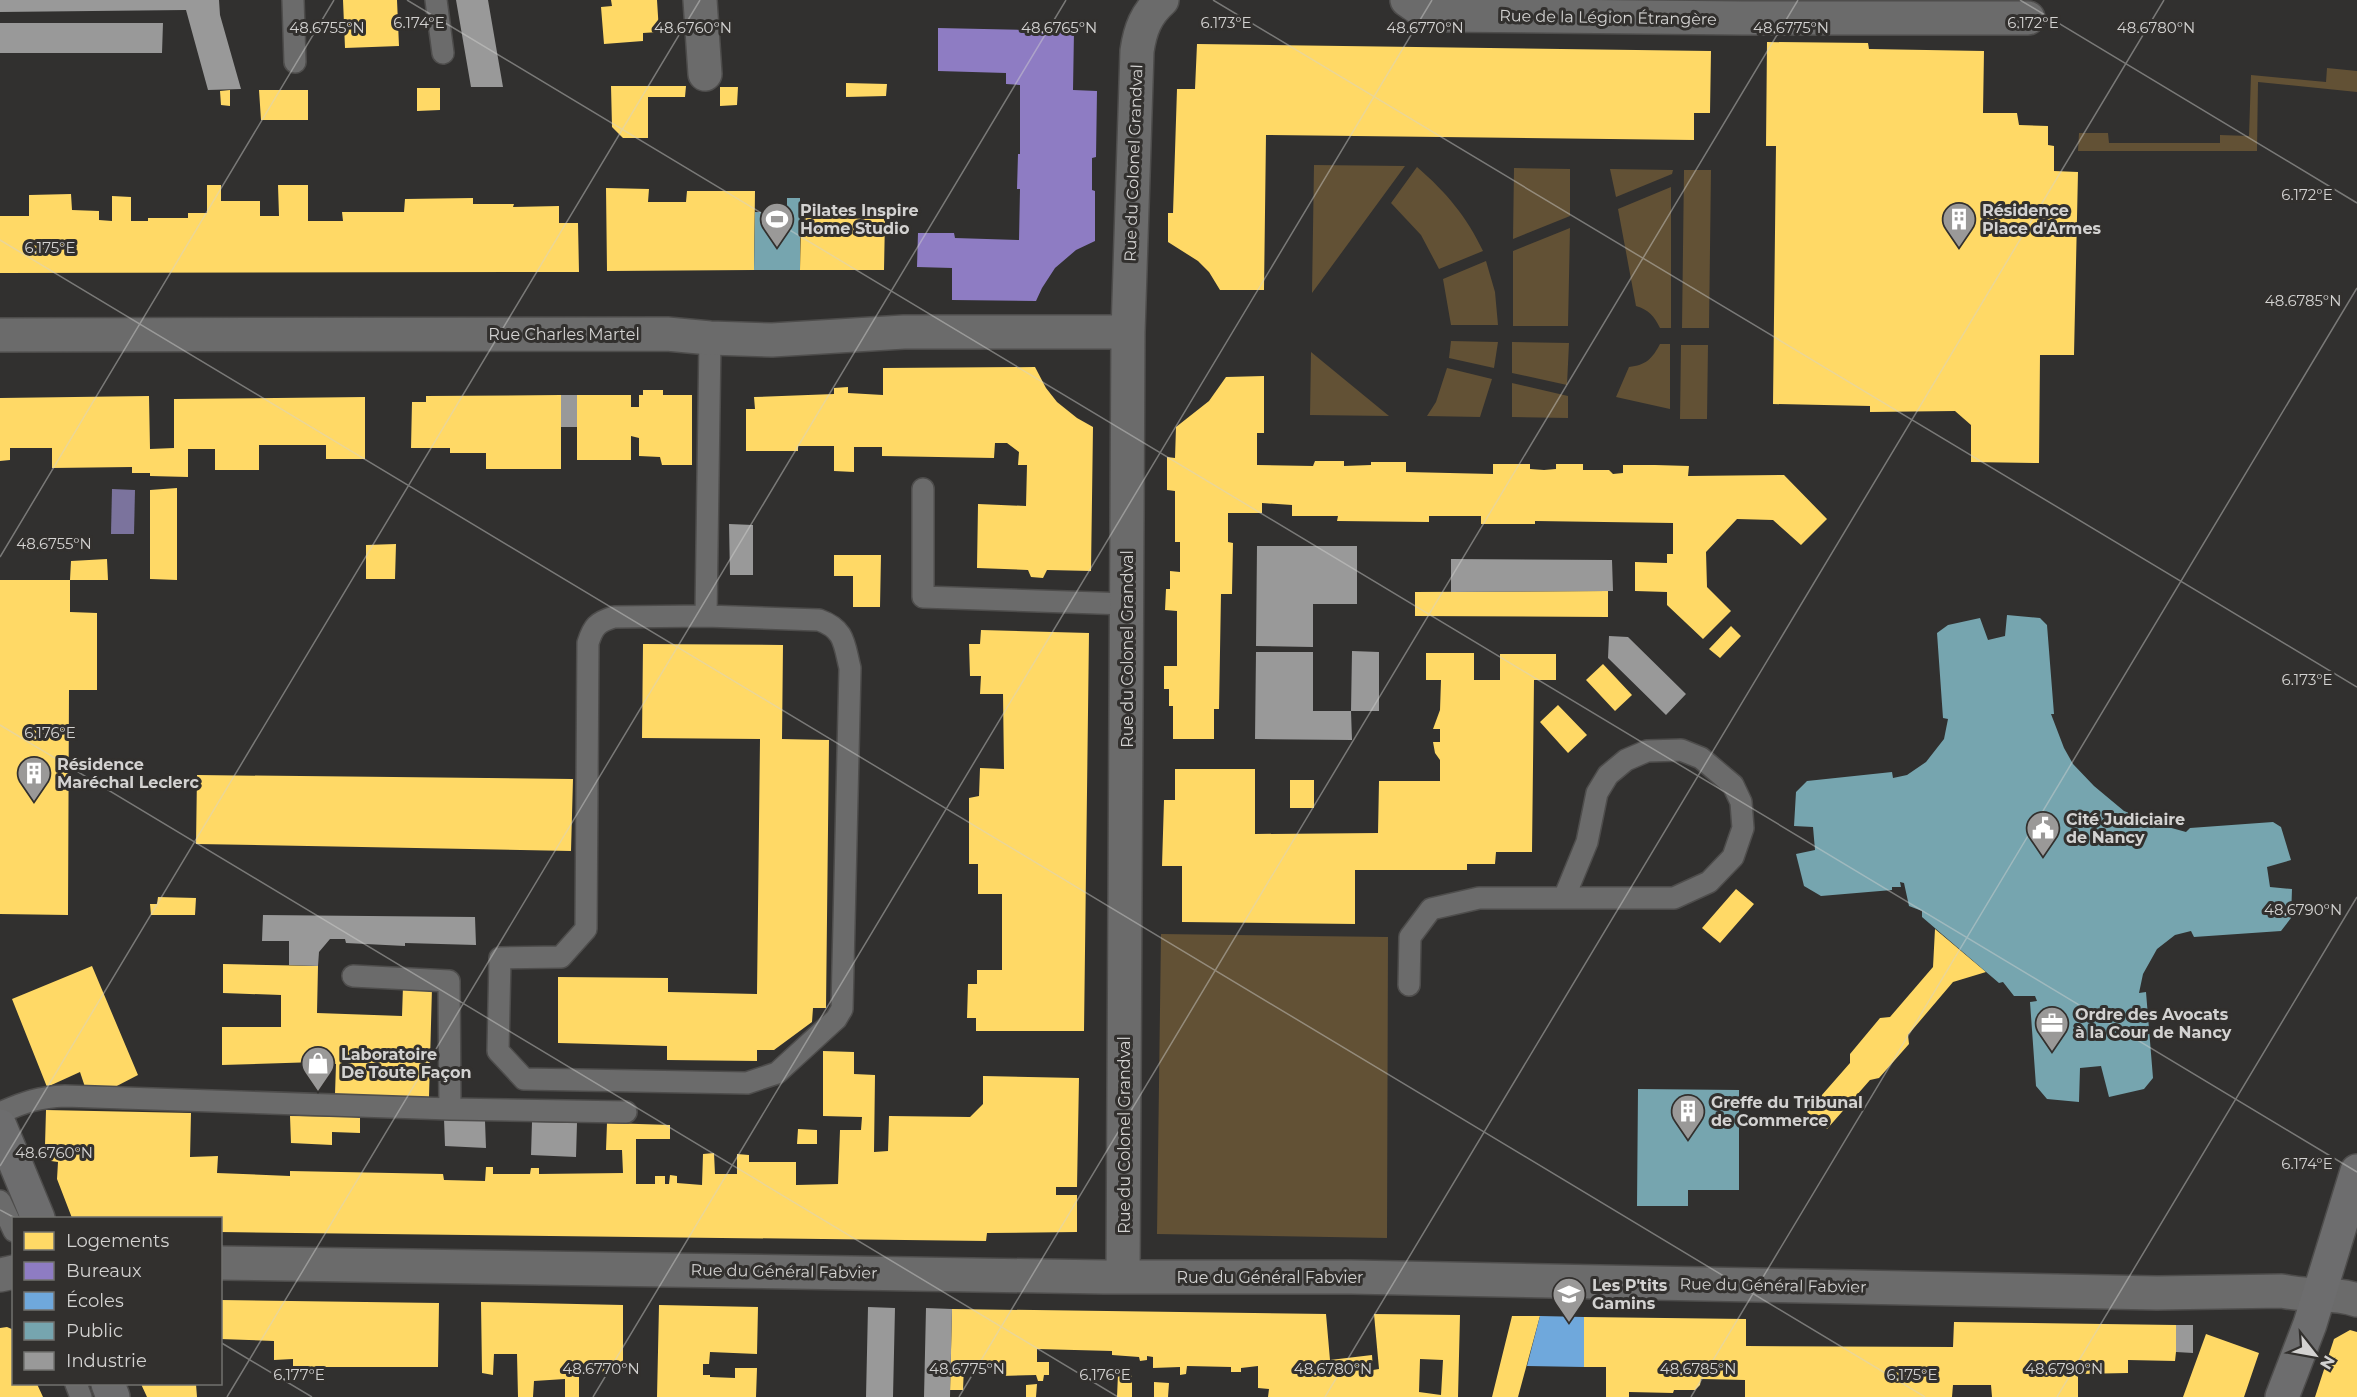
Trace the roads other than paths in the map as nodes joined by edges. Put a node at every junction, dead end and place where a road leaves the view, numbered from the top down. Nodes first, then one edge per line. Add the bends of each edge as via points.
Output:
1 (293, 0) edge
2 (436, 0) edge
3 (700, 0) edge
4 (1407, 0) edge
5 (1153, 11) edge
6 (2028, 18) dead end
7 (443, 53) dead end
8 (295, 62) dead end
9 (705, 74) dead end
10 (1128, 332) junction
11 (0, 335) edge
12 (710, 338) junction
13 (923, 489) dead end
14 (1127, 604) junction
15 (706, 616) junction
16 (1564, 898) junction
17 (353, 976) dead end
18 (1409, 985) dead end
19 (450, 1109) junction
20 (626, 1112) dead end
21 (0, 1113) edge
22 (0, 1126) edge
23 (2357, 1172) edge
24 (0, 1201) edge
25 (38, 1217) edge
26 (12, 1227) edge
27 (222, 1263) edge
28 (1123, 1277) junction
29 (2318, 1296) junction
30 (2357, 1300) edge
31 (2282, 1397) edge

1 - 8 lane
2 - 7 lane
3 - 9 street
4 - 6 street, Rue de la Légion Étrangère via 1440,15
5 - 10 street, Rue du Colonel Grandval via 1137,51
10 - 12 street, Rue Charles Martel via 904,332
10 - 14 street, Rue du Colonel Grandval
11 - 12 street, Rue Charles Martel via 668,334
12 - 15 lane
13 - 14 lane via 924,597
14 - 28 street, Rue du Colonel Grandval
15 - 15 lane via 614,617 593,627 588,643 586,929 561,957 500,958 498,1051 524,1078 747,1083 777,1073 842,1009 850,668 844,643 839,631 819,620
16 - 16 lane via 1674,898 1709,882 1733,857 1743,828 1741,802 1733,785 1701,758 1681,750 1647,751 1626,760 1608,775 1597,793 1587,842
16 - 18 lane via 1479,898 1431,909 1410,937
17 - 19 lane via 449,981
19 - 20 lane
19 - 21 lane via 46,1096
22 - 25 street
23 - 29 street
24 - 26 lane
27 - 28 street, Rue du Général Fabvier
28 - 29 street, Rue du Général Fabvier via 1351,1277 2157,1293 2282,1291
29 - 30 street, Rue du Général Fabvier
29 - 31 street

